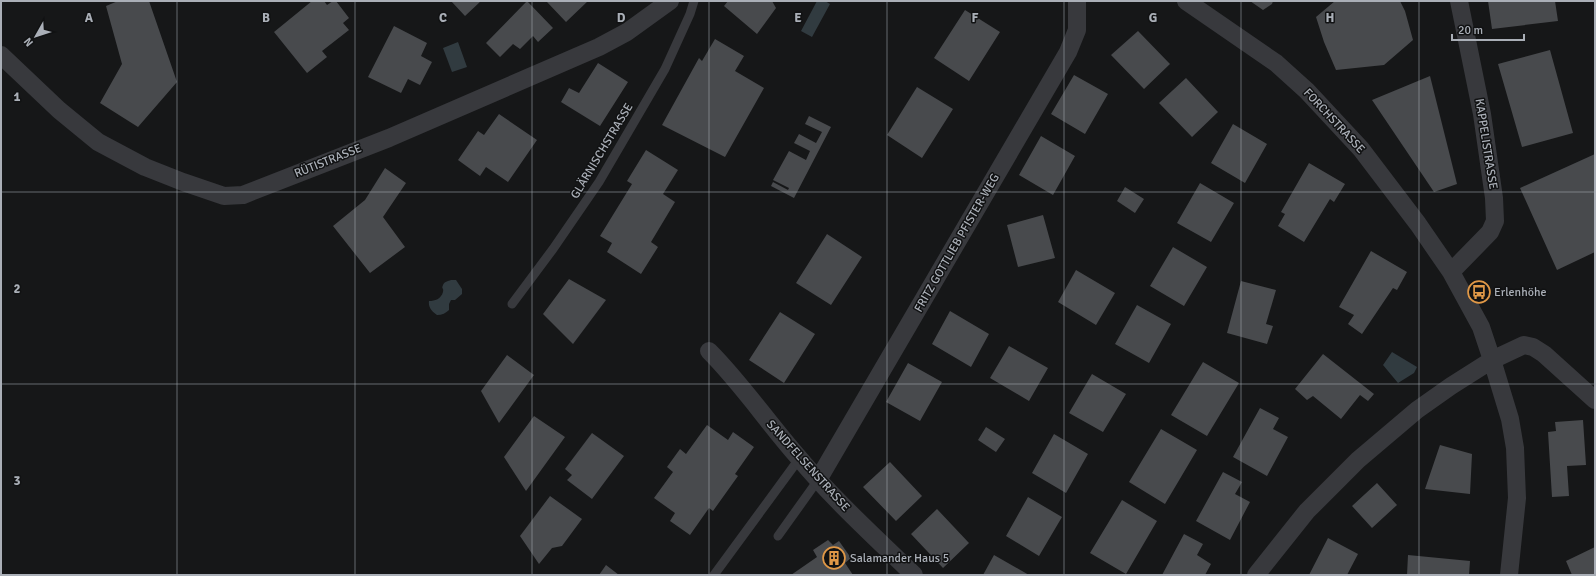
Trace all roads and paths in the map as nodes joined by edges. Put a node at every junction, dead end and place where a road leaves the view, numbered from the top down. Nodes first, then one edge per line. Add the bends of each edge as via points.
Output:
1 (670, 1) edge
2 (694, 1) edge
3 (1077, 1) edge
4 (1186, 1) edge
5 (1459, 1) edge
6 (1, 55) edge
7 (1451, 272) junction
8 (512, 304) dead end
9 (709, 351) dead end
10 (1492, 360) junction
11 (1595, 400) edge
12 (799, 459) junction
13 (818, 480) junction
14 (778, 536) dead end
15 (714, 575) edge
16 (914, 575) edge
17 (1256, 575) edge
18 (1509, 575) edge

1 - 6 street, RÜTISTRASSE via 627,32 598,47 389,138 243,195 224,196 183,182 145,167 98,142 58,110
2 - 8 lane, GLÄRNISCHSTRASSE via 665,69 599,182
3 - 13 street, FRITZ GOTTLIEB PFISTER-WEG via 1077,30 1068,52
4 - 7 street, FORCHSTRASSE via 1276,62 1307,92 1361,149
5 - 7 street, KAPPELISTRASSE via 1482,114 1495,221 1490,232
7 - 10 street, FORCHSTRASSE via 1481,327
9 - 12 street, SANDFELSENSTRASSE
10 - 11 street via 1524,345 1532,347 1544,354
10 - 17 street via 1416,410 1358,460 1307,511
10 - 18 street, FORCHSTRASSE via 1510,419 1515,448 1517,498
12 - 13 street, SANDFELSENSTRASSE
12 - 15 lane
13 - 14 lane
13 - 16 street, SANDFELSENSTRASSE

